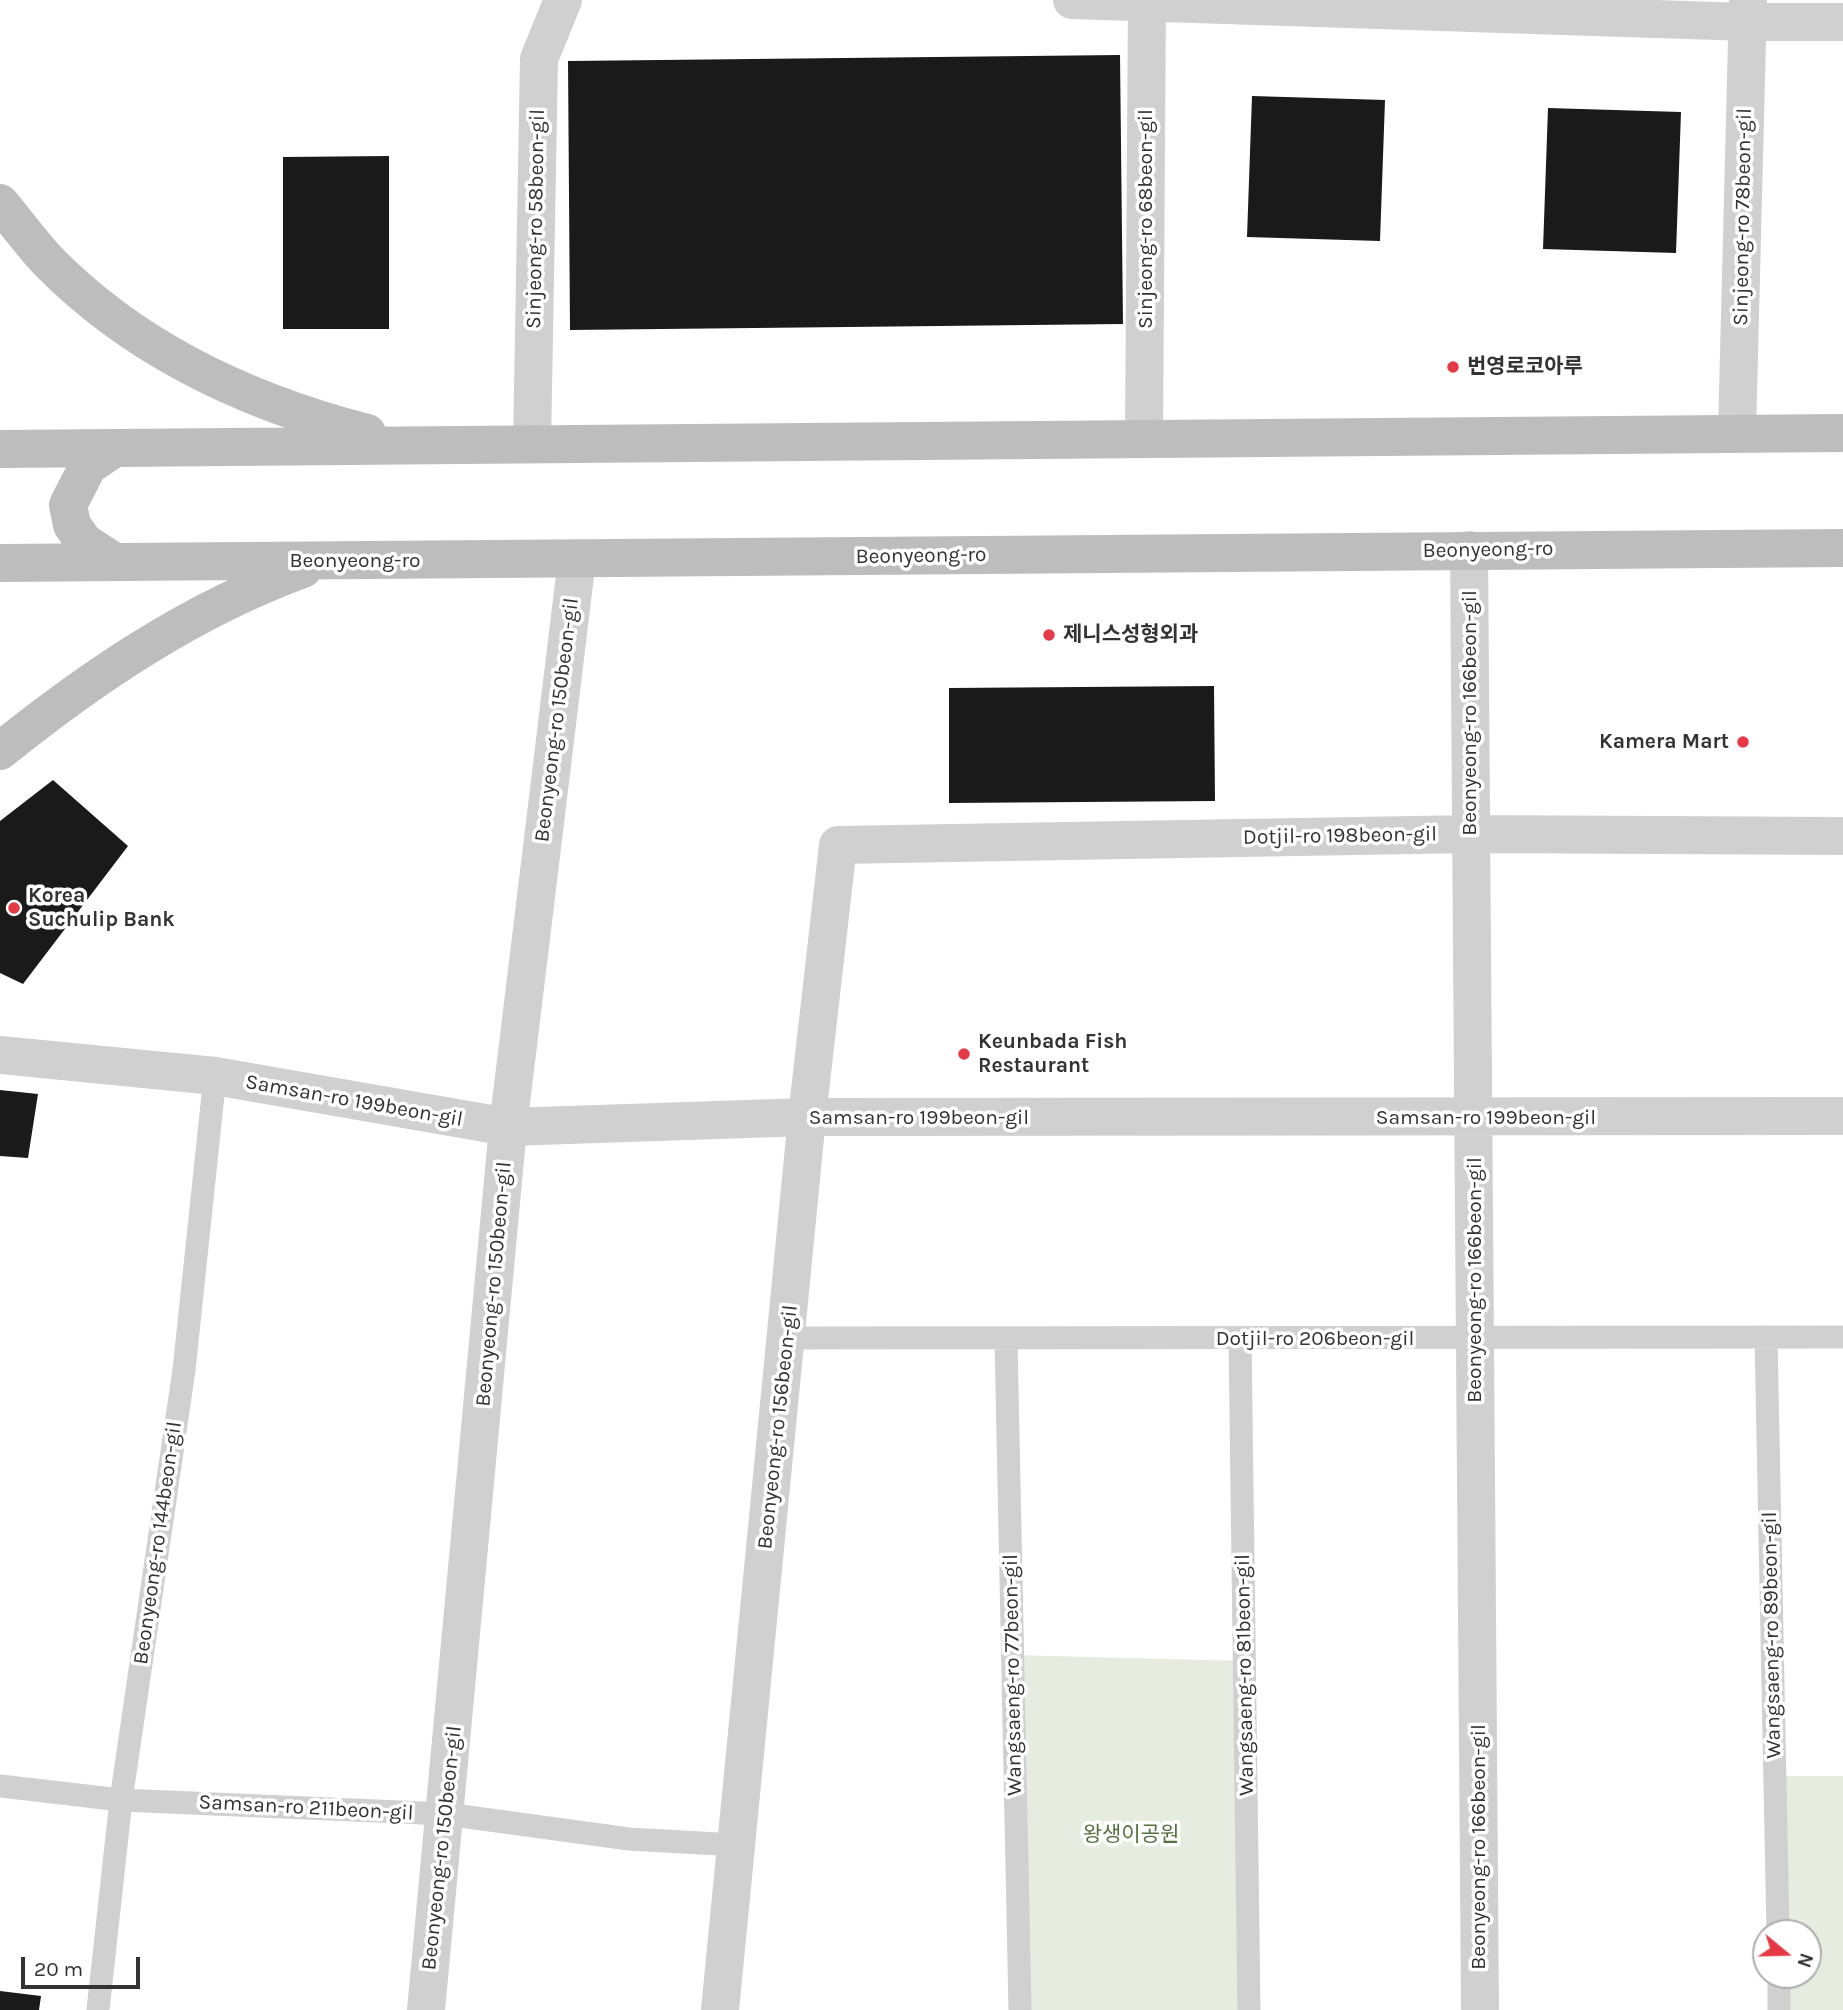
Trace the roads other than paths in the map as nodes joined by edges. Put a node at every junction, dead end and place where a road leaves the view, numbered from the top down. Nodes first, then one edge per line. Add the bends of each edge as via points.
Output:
1 (563, 0) edge
2 (1072, 0) edge
3 (1147, 1) edge
4 (1450, 6) edge
5 (1748, 11) edge
6 (1843, 22) edge
7 (0, 203) edge
8 (1737, 433) junction
9 (1843, 433) edge
10 (1144, 438) junction
11 (532, 443) junction
12 (420, 445) junction
13 (115, 448) junction
14 (0, 449) edge
15 (1843, 548) edge
16 (1469, 550) junction
17 (577, 559) junction
18 (113, 561) junction
19 (325, 561) junction
20 (0, 563) edge
21 (0, 751) edge
22 (1471, 834) junction
23 (1843, 836) edge
24 (838, 845) joint
25 (0, 1055) edge
26 (215, 1076) junction
27 (1843, 1116) edge
28 (807, 1117) junction
29 (1474, 1118) junction
30 (508, 1127) junction
31 (1766, 1337) junction
32 (1843, 1337) edge
33 (787, 1338) junction
34 (1475, 1338) junction
35 (1240, 1339) junction
36 (1006, 1340) junction
37 (0, 1786) edge
38 (121, 1800) junction
39 (446, 1814) junction
40 (736, 1845) junction
41 (1778, 1919) edge
42 (1779, 1989) edge
43 (97, 2010) edge
44 (426, 2010) edge
45 (720, 2010) edge
46 (1020, 2010) edge
47 (1249, 2010) edge
48 (1480, 2010) edge
49 (1779, 2010) edge

1 - 11 street, Sinjeong-ro 58beon-gil via 539,59
2 - 3 street
3 - 4 street
3 - 10 street, Sinjeong-ro 68beon-gil
4 - 5 street
5 - 6 street
5 - 8 street, Sinjeong-ro 78beon-gil
7 - 12 main road via 47,260 102,310 150,345 252,396 365,433
8 - 9 main road
8 - 10 main road
10 - 11 main road
11 - 12 main road
12 - 13 main road
13 - 14 main road
13 - 18 main road via 88,466 68,505 72,525 84,542
15 - 16 main road, Beonyeong-ro
16 - 17 main road, Beonyeong-ro
16 - 22 street, Beonyeong-ro 166beon-gil
17 - 19 main road, Beonyeong-ro
17 - 30 street, Beonyeong-ro 150beon-gil
18 - 19 main road, Beonyeong-ro
18 - 20 main road, Beonyeong-ro
19 - 21 main road via 264,583 119,662
22 - 23 street, Dotjil-ro 198beon-gil
22 - 24 street, Dotjil-ro 198beon-gil
22 - 29 street, Beonyeong-ro 166beon-gil
24 - 28 street, Beonyeong-ro 156beon-gil
25 - 26 street, Samsan-ro 199beon-gil
26 - 30 street, Samsan-ro 199beon-gil
26 - 38 lane, Beonyeong-ro 144beon-gil via 184,1370
27 - 29 street, Samsan-ro 199beon-gil
28 - 29 street, Samsan-ro 199beon-gil
28 - 30 street, Samsan-ro 199beon-gil
28 - 33 street, Beonyeong-ro 156beon-gil
29 - 34 street, Beonyeong-ro 166beon-gil
30 - 39 street, Beonyeong-ro 150beon-gil
31 - 32 lane, Dotjil-ro 206beon-gil
31 - 34 lane, Dotjil-ro 206beon-gil
31 - 41 lane, Wangsaeng-ro 89beon-gil
33 - 36 lane, Dotjil-ro 206beon-gil
33 - 40 street, Beonyeong-ro 156beon-gil
34 - 35 lane, Dotjil-ro 206beon-gil
34 - 48 street, Beonyeong-ro 166beon-gil
35 - 36 lane, Dotjil-ro 206beon-gil
35 - 47 lane, Wangsaeng-ro 81beon-gil
36 - 46 lane, Wangsaeng-ro 77beon-gil
37 - 38 lane, Samsan-ro 211beon-gil
38 - 39 lane, Samsan-ro 211beon-gil
38 - 43 lane, Beonyeong-ro 144beon-gil
39 - 40 lane, Samsan-ro 211beon-gil via 629,1839
39 - 44 street, Beonyeong-ro 150beon-gil
40 - 45 street, Beonyeong-ro 156beon-gil
42 - 49 lane

